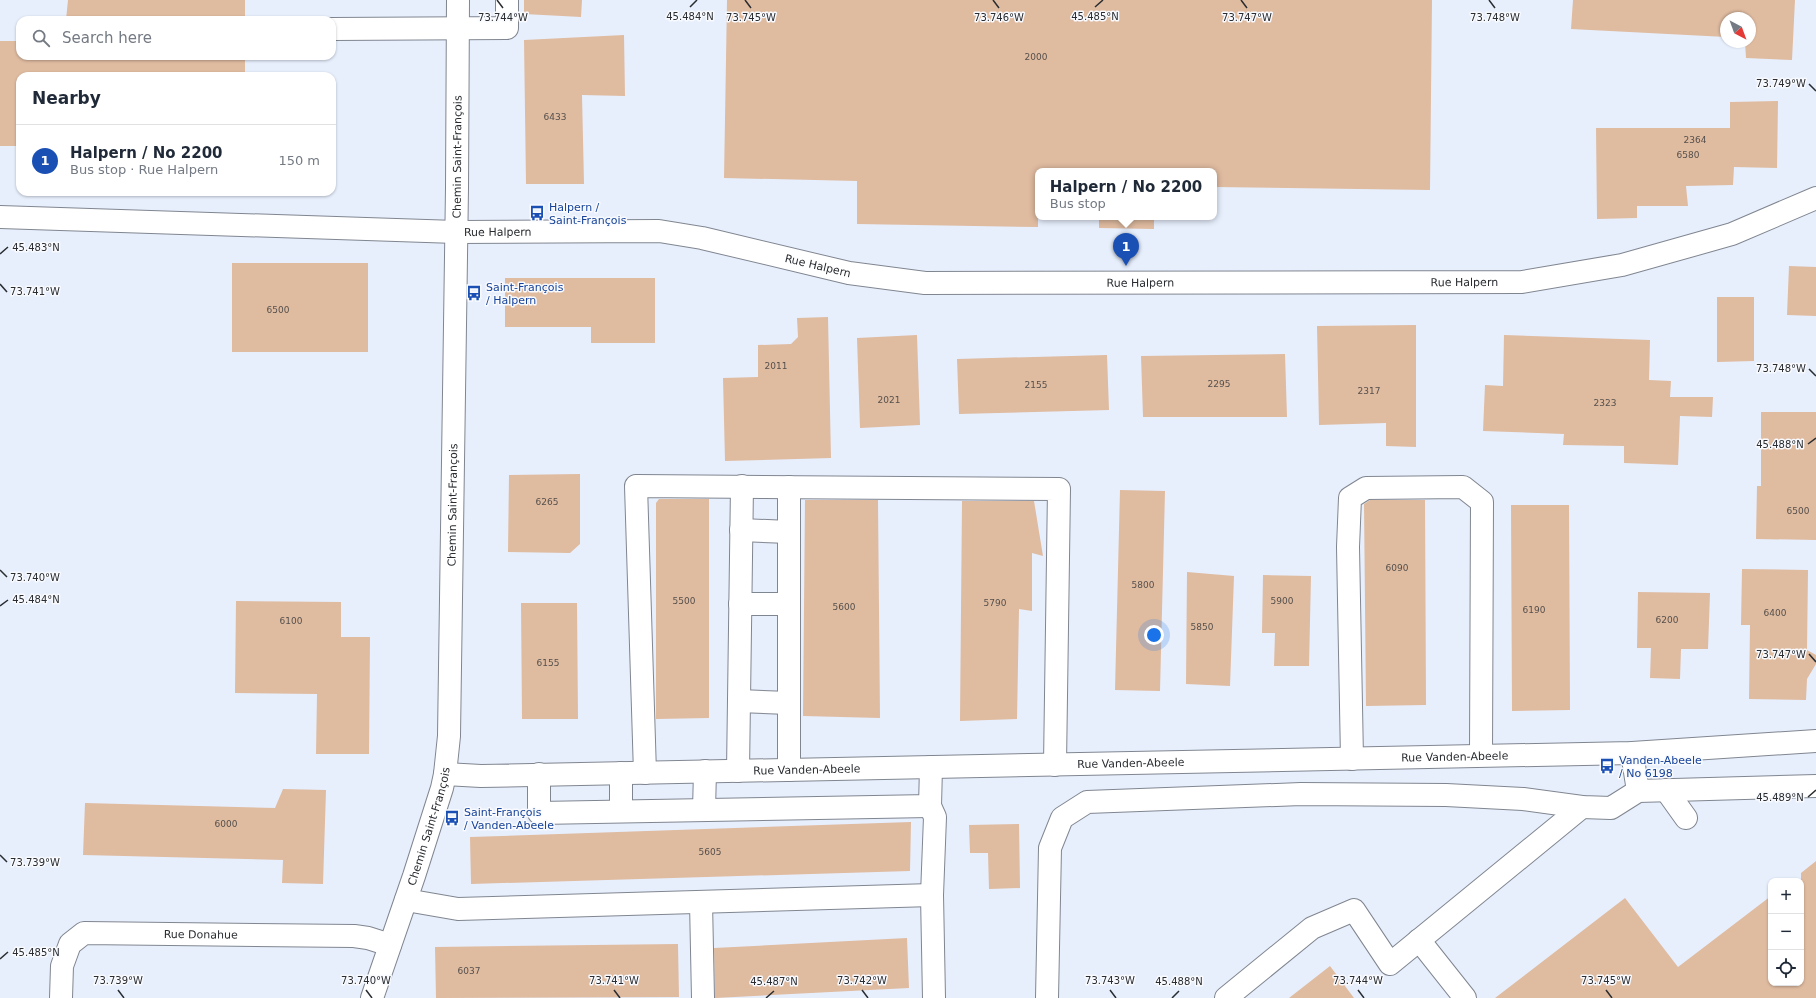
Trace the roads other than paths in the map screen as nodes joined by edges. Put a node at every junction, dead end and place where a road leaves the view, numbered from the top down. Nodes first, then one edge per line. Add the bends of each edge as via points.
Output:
1 (458, 0) edge
2 (507, 0) edge
3 (458, 28) junction
4 (336, 29) edge
5 (1816, 198) edge
6 (0, 217) edge
7 (456, 232) junction
8 (742, 486) junction
9 (789, 487) junction
10 (741, 530) junction
11 (789, 532) junction
12 (740, 604) junction
13 (789, 604) junction
14 (739, 701) junction
15 (789, 704) junction
16 (1816, 741) edge
17 (1632, 753) junction
18 (1481, 755) junction
19 (1352, 759) junction
20 (1311, 760) junction
21 (1055, 765) junction
22 (931, 767) junction
23 (789, 770) junction
24 (705, 771) junction
25 (738, 771) junction
26 (620, 773) junction
27 (645, 773) junction
28 (445, 774) junction
29 (539, 774) junction
30 (1816, 786) edge
31 (1666, 790) junction
32 (1638, 791) junction
33 (1301, 794) junction
34 (930, 806) junction
35 (1582, 807) junction
36 (704, 810) junction
37 (621, 811) junction
38 (1686, 818) dead end
39 (932, 895) junction
40 (406, 900) junction
41 (701, 902) junction
42 (1419, 940) junction
43 (390, 945) junction
44 (61, 998) edge
45 (372, 998) edge
46 (703, 998) edge
47 (934, 998) edge
48 (1047, 998) edge
49 (1226, 998) edge
50 (1466, 998) edge

1 - 3 street, Chemin Saint-François
2 - 3 street via 507,28
3 - 4 street
3 - 7 street, Chemin Saint-François
5 - 7 street, Rue Halpern via 1732,234 1622,265 1522,282 925,283 849,273 702,238 659,231
6 - 7 street, Rue Halpern
7 - 28 street, Chemin Saint-François via 450,720
8 - 9 street
8 - 10 street
8 - 27 street via 636,486
9 - 11 street
9 - 21 street via 1059,488
10 - 11 street
10 - 12 street
11 - 13 street
12 - 13 street
12 - 14 street
13 - 15 street
14 - 15 street
14 - 25 street
15 - 23 street
16 - 17 street, Rue Vanden-Abeele
17 - 18 street, Rue Vanden-Abeele
17 - 32 street
18 - 19 street, Rue Vanden-Abeele
18 - 19 street via 1482,502 1463,487 1366,488 1350,498 1348,547
19 - 20 street, Rue Vanden-Abeele
20 - 21 street, Rue Vanden-Abeele
20 - 33 street
21 - 22 street, Rue Vanden-Abeele
22 - 23 street, Rue Vanden-Abeele
22 - 34 street
23 - 25 street, Rue Vanden-Abeele
24 - 25 street, Rue Vanden-Abeele
24 - 27 street, Rue Vanden-Abeele
24 - 36 street
26 - 27 street, Rue Vanden-Abeele
26 - 29 street, Rue Vanden-Abeele
26 - 37 street
28 - 29 street, Rue Vanden-Abeele
28 - 40 street, Chemin Saint-François
29 - 37 street via 539,813
30 - 31 street
31 - 32 street
31 - 38 street
32 - 35 street via 1611,808
33 - 35 street via 1446,794 1523,799
33 - 48 street via 1087,802 1062,818 1050,848
34 - 36 street
34 - 39 street via 934,817
35 - 42 street
36 - 37 street
39 - 41 street
39 - 47 street
40 - 41 street via 458,909
40 - 43 street, Chemin Saint-François
41 - 46 street
42 - 49 street via 1390,964 1354,910 1312,928
42 - 50 street
43 - 44 street, Rue Donahue via 354,936 84,933 70,944 62,966
43 - 45 street, Chemin Saint-François

